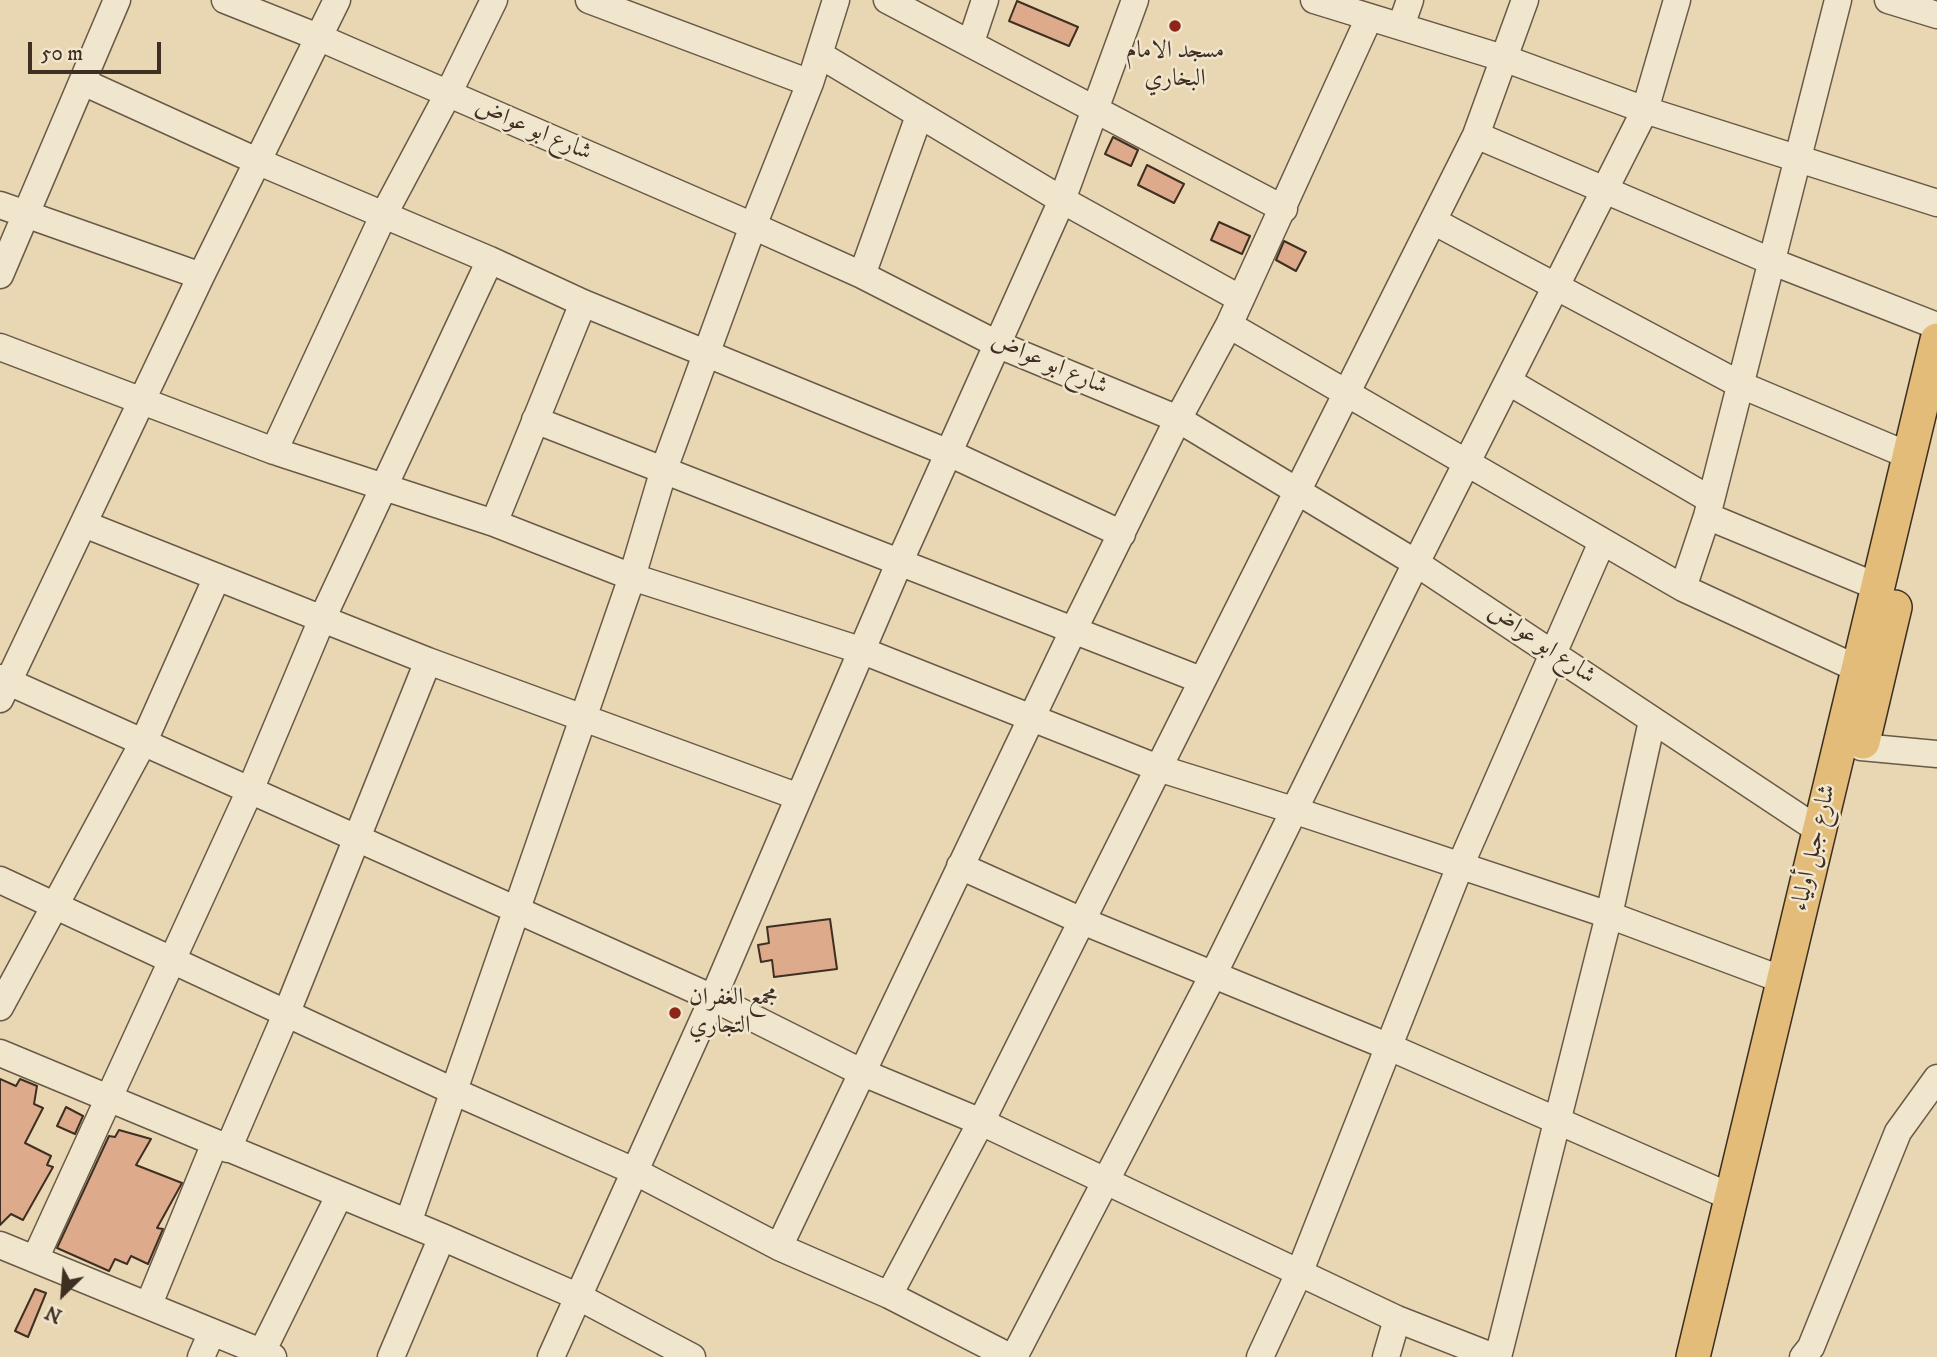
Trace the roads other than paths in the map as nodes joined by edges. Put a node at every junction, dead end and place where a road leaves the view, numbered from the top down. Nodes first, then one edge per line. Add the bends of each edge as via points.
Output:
1 (117, 0) edge
2 (225, 0) edge
3 (337, 0) edge
4 (494, 0) edge
5 (589, 0) edge
6 (836, 0) edge
7 (887, 0) edge
8 (985, 0) edge
9 (1135, 0) edge
10 (1314, 0) edge
11 (1410, 0) edge
12 (1525, 0) edge
13 (1677, 0) edge
14 (1838, 0) edge
15 (1888, 0) edge
16 (1937, 15) edge
17 (1369, 18) junction
18 (1401, 26) junction
19 (318, 37) junction
20 (971, 42) junction
21 (820, 55) junction
22 (1506, 59) junction
23 (83, 82) junction
24 (810, 83) junction
25 (448, 94) junction
26 (1096, 108) junction
27 (1645, 110) junction
28 (919, 116) junction
29 (1476, 135) junction
30 (1796, 159) junction
31 (258, 162) junction
32 (1603, 188) junction
33 (1062, 200) junction
34 (1937, 203) edge
35 (0, 205) edge
36 (1284, 209) junction
37 (26, 214) junction
38 (384, 214) junction
39 (1433, 221) junction
40 (753, 226) junction
41 (490, 260) junction
42 (1773, 262) junction
43 (0, 275) edge
44 (862, 275) junction
45 (201, 276) junction
46 (1557, 286) junction
47 (1241, 299) junction
48 (583, 303) junction
49 (1229, 325) junction
50 (1937, 326) edge
51 (1937, 340) edge
52 (999, 345) junction
53 (0, 347) edge
54 (705, 353) junction
55 (1510, 382) junction
56 (1741, 385) junction
57 (1346, 390) junction
58 (144, 400) junction
59 (535, 419) junction
60 (1178, 419) junction
61 (1937, 435) edge
62 (274, 451) junction
63 (949, 453) junction
64 (1910, 456) junction
65 (1467, 460) junction
66 (664, 469) junction
67 (383, 485) junction
68 (1296, 490) junction
69 (1709, 508) junction
70 (494, 523) junction
71 (84, 524) junction
72 (1122, 534) junction
73 (1602, 542) junction
74 (900, 561) junction
75 (1416, 563) junction
76 (217, 577) junction
77 (632, 577) junction
78 (1878, 587) junction
79 (1683, 589) junction
80 (322, 619) junction
81 (1073, 631) junction
82 (863, 651) junction
83 (1553, 652) junction
84 (428, 661) junction
85 (1856, 668) junction
86 (1201, 680) junction
87 (3, 686) edge
88 (584, 718) junction
89 (1033, 720) junction
90 (1652, 721) junction
91 (144, 741) junction
92 (1861, 747) junction
93 (1937, 754) edge
94 (1158, 768) junction
95 (251, 788) junction
96 (799, 797) junction
97 (1293, 810) junction
98 (1820, 831) junction
99 (356, 838) junction
100 (960, 866) junction
101 (1460, 866) junction
102 (0, 880) edge
103 (53, 905) junction
104 (518, 911) junction
105 (1609, 915) junction
106 (1080, 920) junction
107 (171, 959) junction
108 (1213, 975) junction
109 (1783, 980) junction
110 (713, 998) junction
111 (0, 1007) edge
112 (287, 1012) junction
113 (1387, 1046) junction
114 (0, 1053) edge
115 (861, 1072) junction
116 (1937, 1078) edge
117 (453, 1091) junction
118 (106, 1100) junction
119 (1558, 1120) junction
120 (981, 1122) junction
121 (221, 1146) junction
122 (634, 1171) junction
123 (1104, 1183) junction
124 (340, 1196) junction
125 (1731, 1197) junction
126 (408, 1223) junction
127 (442, 1237) junction
128 (0, 1245) edge
129 (779, 1247) junction
130 (35, 1259) junction
131 (1300, 1271) junction
132 (889, 1295) junction
133 (579, 1297) junction
134 (149, 1304) junction
135 (1397, 1319) junction
136 (212, 1332) junction
137 (267, 1354) edge
138 (201, 1357) edge
139 (391, 1357) edge
140 (551, 1357) edge
141 (692, 1357) edge
142 (1012, 1357) edge
143 (1261, 1357) edge
144 (1386, 1357) edge
145 (1496, 1357) edge
146 (1693, 1357) edge
147 (1715, 1357) edge
148 (1803, 1357) edge

1 - 23 street
2 - 19 street, شارع ابو عواض
3 - 19 street
4 - 25 street
5 - 24 street
6 - 21 street
7 - 20 street
8 - 20 street
9 - 26 street
10 - 17 street
11 - 18 street
12 - 22 street
13 - 27 street
14 - 30 street
15 - 16 street
17 - 18 street
17 - 36 street
18 - 22 street
19 - 25 street, شارع ابو عواض
19 - 31 street
20 - 26 street
21 - 24 street
21 - 28 street
22 - 27 street
22 - 29 street
23 - 31 street
23 - 37 street
24 - 40 street
25 - 38 street
25 - 40 street, شارع ابو عواض
26 - 33 street
26 - 36 street
27 - 30 street
27 - 32 street
28 - 33 street
28 - 44 street
29 - 32 street
29 - 39 street
30 - 34 street
30 - 42 street
31 - 38 street
31 - 45 street
32 - 42 street
32 - 46 street
33 - 47 street
33 - 52 street
35 - 37 street
36 - 47 street
37 - 43 street
37 - 45 street
38 - 41 street
38 - 62 street
39 - 46 street
39 - 57 street
40 - 44 street, شارع ابو عواض
40 - 54 street
41 - 48 street
41 - 67 street
42 - 50 street
42 - 56 street
44 - 52 street, شارع ابو عواض
45 - 58 street
46 - 55 street
46 - 56 street
47 - 49 street
48 - 54 street
48 - 59 street
49 - 57 street
49 - 60 street
51 - 64 main road, شارع جبل أولياء
52 - 60 street, شارع ابو عواض
52 - 63 street
53 - 58 street
54 - 63 street
54 - 66 street
55 - 65 street
55 - 69 street
56 - 64 street
56 - 69 street
57 - 65 street
57 - 68 street
58 - 62 street
58 - 71 street
59 - 66 street
59 - 70 street
60 - 68 street, شارع ابو عواض
60 - 72 street
61 - 92 main road, شارع جبل أولياء
62 - 67 street
63 - 72 street
63 - 74 street
64 - 78 main road, شارع جبل أولياء
65 - 73 street
65 - 75 street
66 - 74 street
66 - 77 street
67 - 70 street
67 - 80 street
68 - 75 street, شارع ابو عواض
68 - 86 street
69 - 78 street
69 - 79 street
70 - 77 street
71 - 76 street
71 - 87 street
72 - 81 street
73 - 79 street
73 - 83 street
74 - 81 street
74 - 82 street
75 - 83 street, شارع ابو عواض
75 - 97 street
76 - 80 street
76 - 91 street
77 - 82 street
77 - 88 street
78 - 85 main road, شارع جبل أولياء
79 - 85 street
80 - 84 street
80 - 95 street
81 - 86 street
81 - 89 street
82 - 89 street
82 - 96 street
83 - 90 street, شارع ابو عواض
83 - 101 street
84 - 88 street
84 - 99 street
85 - 98 main road, شارع جبل أولياء
86 - 94 street
87 - 91 street
88 - 96 street
88 - 104 street
89 - 94 street
89 - 100 street
90 - 98 street, شارع ابو عواض
90 - 105 street
91 - 95 street
91 - 103 street
92 - 93 street
92 - 147 main road, شارع جبل أولياء
94 - 97 street
94 - 106 street
95 - 99 street
95 - 107 street
96 - 110 street
97 - 101 street
97 - 108 street
98 - 109 main road, شارع جبل أولياء
99 - 104 street
99 - 112 street
100 - 106 street
100 - 115 street
101 - 105 street
101 - 113 street
102 - 103 street
103 - 107 street
103 - 111 street
104 - 110 street
104 - 117 street
105 - 109 street
105 - 119 street
106 - 108 street
106 - 120 street
107 - 112 street
107 - 118 street
108 - 113 street
108 - 123 street
109 - 125 main road, شارع جبل أولياء
110 - 115 street
110 - 122 street
112 - 117 street
112 - 121 street
113 - 119 street
113 - 131 street
114 - 118 street
115 - 120 street
115 - 129 street
116 - 148 street via 1898,1132
117 - 122 street
117 - 126 street
118 - 121 street
118 - 130 street
119 - 125 street
119 - 145 street
120 - 123 street
120 - 132 street
121 - 124 street
121 - 134 street
122 - 129 street
122 - 133 street
123 - 131 street
123 - 142 street
124 - 126 street
124 - 137 street
125 - 146 main road, شارع جبل أولياء
126 - 127 street
127 - 133 street
127 - 139 street
128 - 130 street
129 - 132 street
130 - 134 street
131 - 135 street
131 - 143 street
132 - 142 street
133 - 140 street
133 - 141 street
134 - 136 street
135 - 144 street
135 - 145 street
136 - 137 street
136 - 138 street

